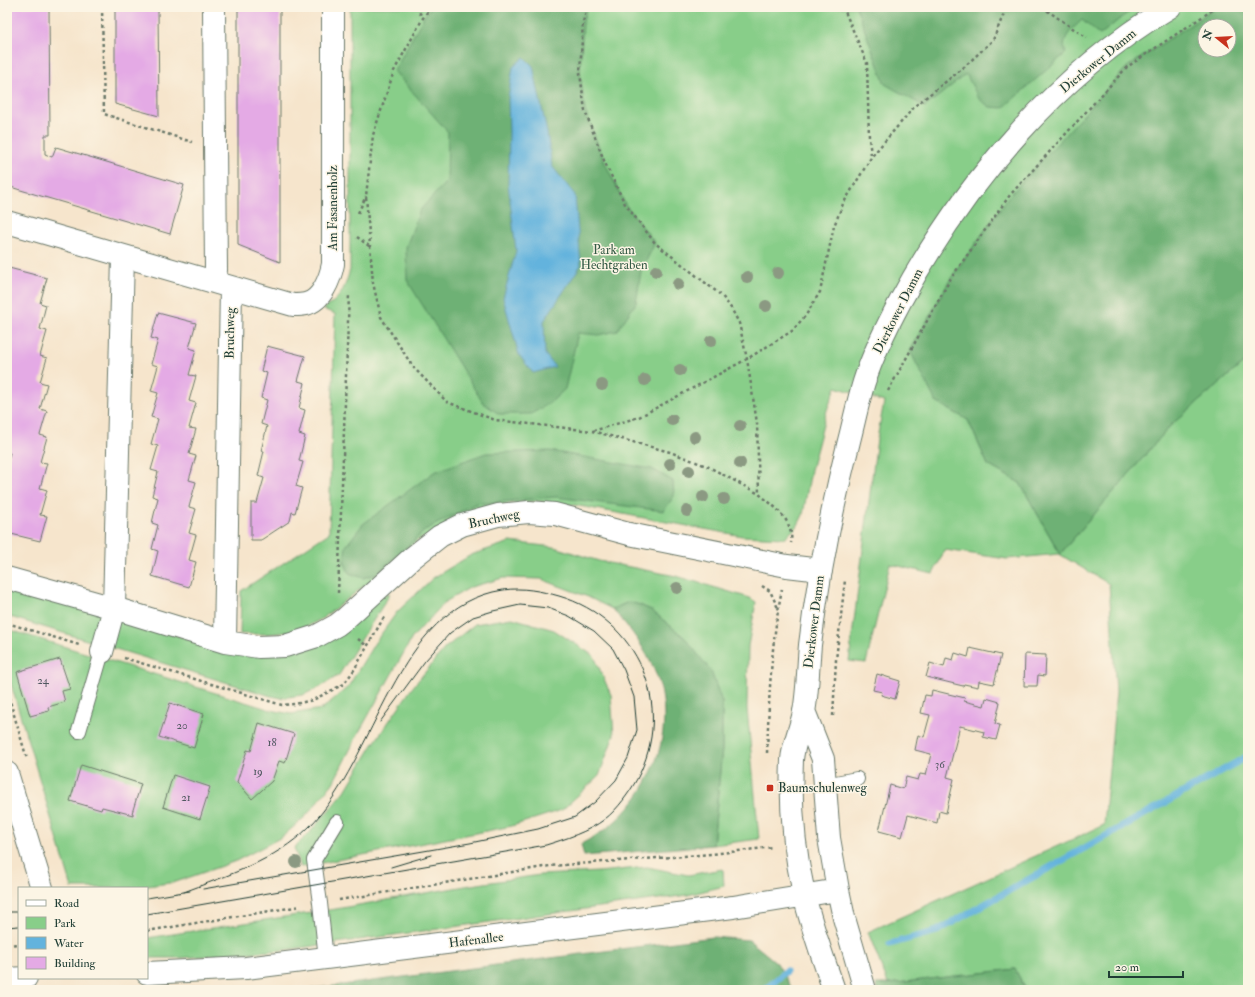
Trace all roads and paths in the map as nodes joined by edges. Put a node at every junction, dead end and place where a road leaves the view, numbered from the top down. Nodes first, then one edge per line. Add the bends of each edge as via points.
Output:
1 (102, 7) edge
2 (214, 7) edge
3 (333, 7) edge
4 (416, 7) edge
5 (431, 7) edge
6 (587, 7) edge
7 (844, 7) edge
8 (1005, 7) edge
9 (1042, 7) edge
10 (1170, 7) edge
11 (1217, 7) edge
12 (423, 18) junction
13 (1073, 29) dead end
14 (215, 149) junction
15 (872, 156) junction
16 (7, 222) edge
17 (123, 256) junction
18 (222, 285) junction
19 (349, 294) dead end
20 (747, 359) junction
21 (886, 394) dead end
22 (592, 431) junction
23 (759, 494) junction
24 (787, 566) junction
25 (821, 570) junction
26 (846, 576) dead end
27 (7, 578) edge
28 (758, 584) dead end
29 (114, 608) junction
30 (778, 608) junction
31 (388, 612) dead end
32 (7, 623) edge
33 (337, 625) junction
34 (225, 642) junction
35 (102, 652) junction
36 (804, 711) junction
37 (833, 720) dead end
38 (79, 731) dead end
39 (767, 757) dead end
40 (7, 773) edge
41 (857, 779) dead end
42 (825, 785) junction
43 (337, 822) dead end
44 (775, 846) dead end
45 (42, 887) edge
46 (838, 890) junction
47 (804, 896) junction
48 (320, 903) junction
49 (148, 931) edge
50 (18, 944) edge
51 (7, 945) edge
52 (326, 959) junction
53 (148, 973) edge
54 (18, 978) edge
55 (7, 979) edge
56 (834, 990) edge
57 (865, 990) edge

1 - 14 path via 104,114
2 - 14 street
3 - 18 street, Am Fasanenholz via 333,264 330,279 318,296 307,304 293,305
4 - 12 path
5 - 12 path
6 - 20 path via 583,22 580,73 585,111 606,163 625,204 655,243 722,296 739,323
7 - 15 path via 867,63
8 - 15 path via 992,40 962,69 916,105
9 - 13 path
10 - 25 street, Dierkower Damm via 1106,51 1047,103 996,159 917,271 887,327 864,381 840,477
11 - 21 path via 1127,68 1010,195 951,278
12 - 22 path via 394,71 372,135 366,196 373,283 381,317 413,367 447,402 495,420
14 - 18 street via 216,270
15 - 20 path via 842,204 834,226 820,292 806,315 792,331
16 - 17 street, Am Fasanenholz
17 - 18 street, Am Fasanenholz
17 - 29 street
18 - 34 street, Bruchweg
19 - 33 path
20 - 22 path via 639,417
20 - 23 path via 758,423
22 - 23 path via 670,452 709,467
23 - 24 path via 786,518 792,534
24 - 25 street, Bruchweg
24 - 30 path
24 - 33 street, Bruchweg via 629,534 554,514 528,512 498,515 440,536
25 - 36 street, Dierkower Damm
26 - 37 path via 836,660
27 - 29 street, Bruchweg
28 - 30 path via 770,591
29 - 34 street, Bruchweg
29 - 35 street
30 - 39 path via 771,666
31 - 35 path via 344,684 314,700 295,704 282,705
32 - 35 path
33 - 34 street, Bruchweg via 317,636 285,646 259,647
35 - 38 lane
36 - 42 street, Dierkower Damm via 823,759
36 - 47 street, Dierkower Damm via 792,757 795,842
40 - 45 street
41 - 42 lane
42 - 46 street, Dierkower Damm via 828,838
43 - 48 lane via 314,860
44 - 48 path via 712,854 550,866
46 - 47 street
46 - 57 street, Dierkower Damm
47 - 52 street, Hafenallee
47 - 56 street, Dierkower Damm
48 - 49 path
48 - 52 lane
50 - 51 path
52 - 53 street, Hafenallee via 246,968
54 - 55 street

